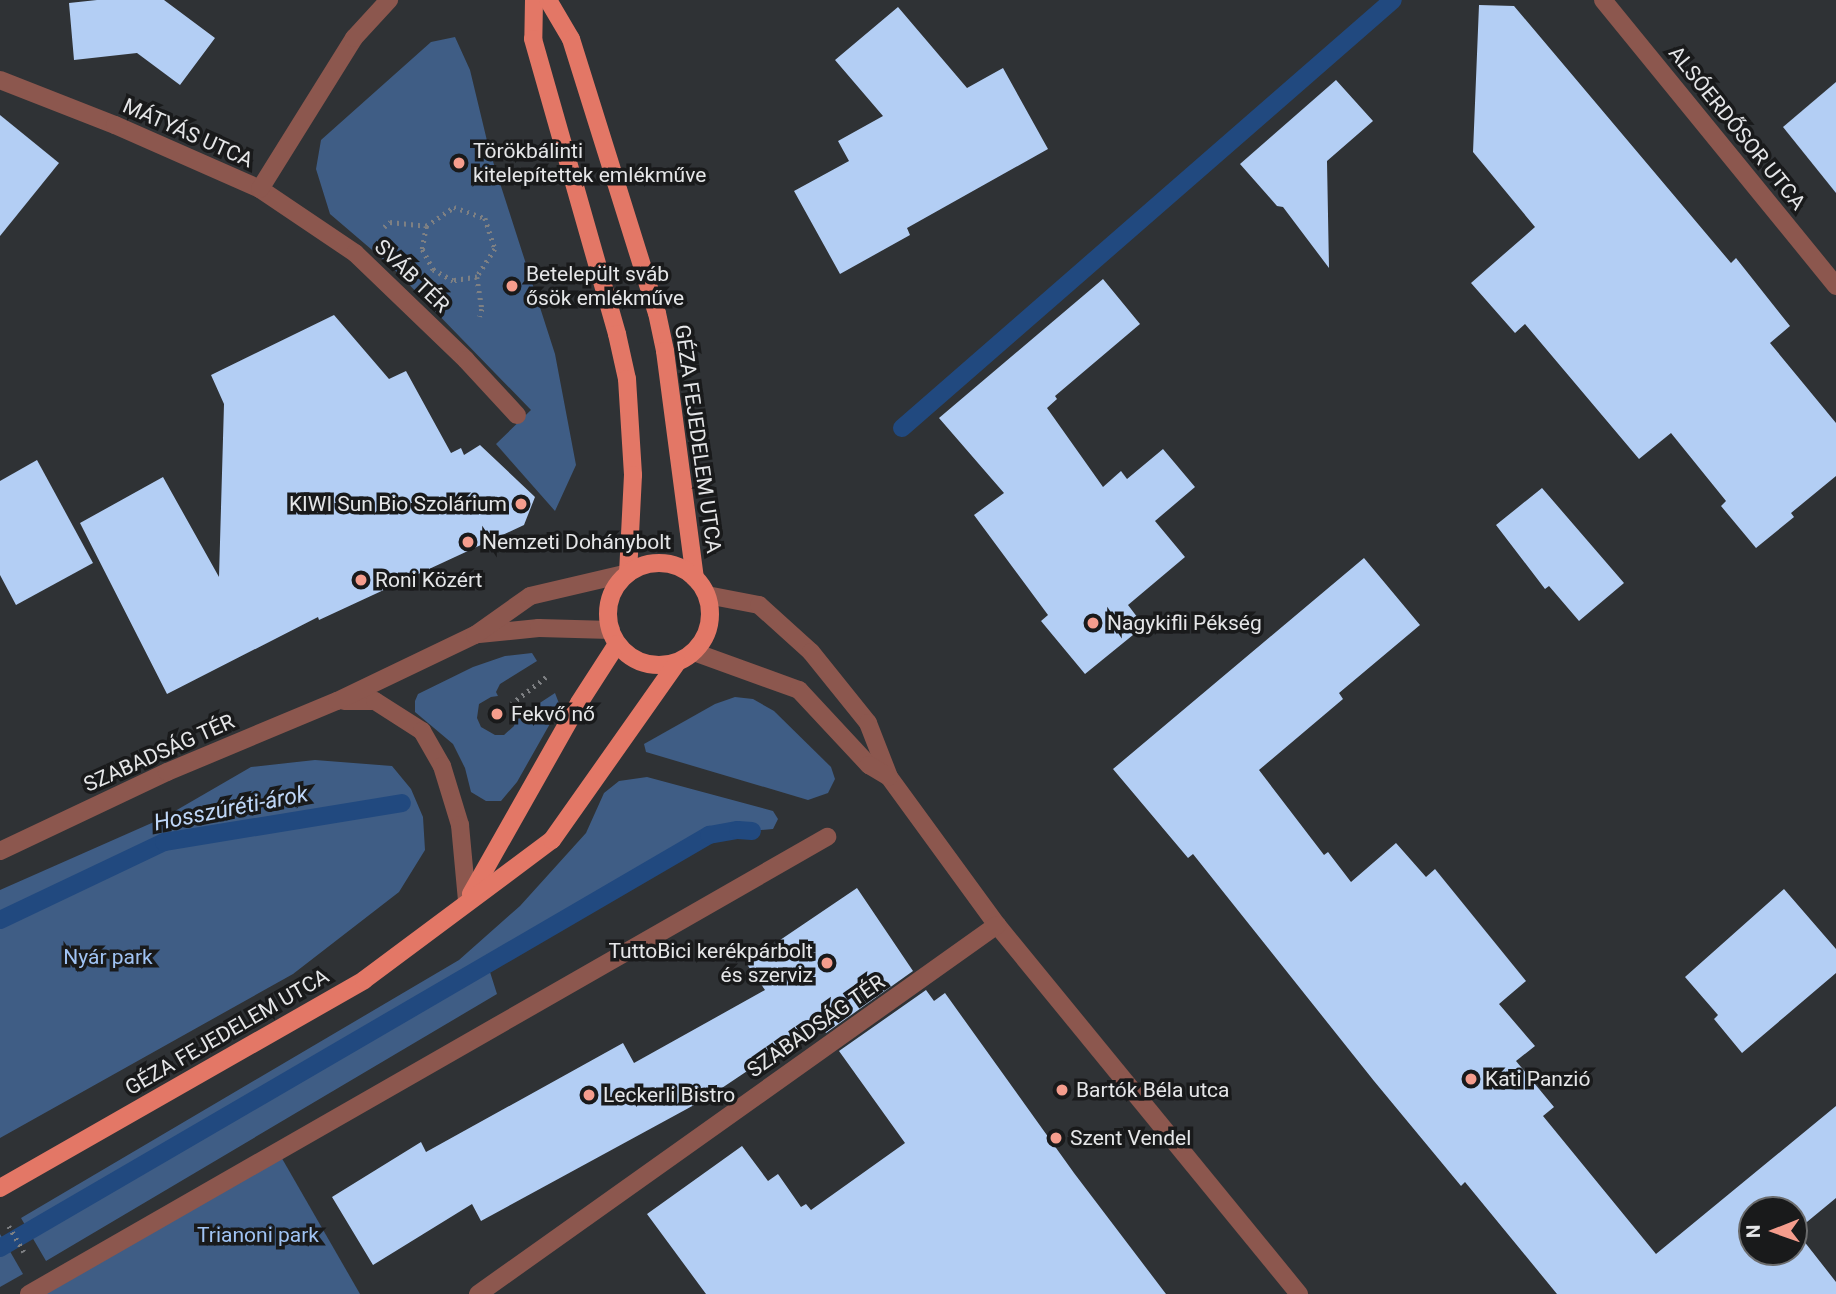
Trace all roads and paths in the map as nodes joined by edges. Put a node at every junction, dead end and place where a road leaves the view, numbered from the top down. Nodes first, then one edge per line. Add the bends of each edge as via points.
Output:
1 (389, 0) edge
2 (534, 0) edge
3 (548, 0) edge
4 (1603, 0) edge
5 (0, 80) edge
6 (260, 189) junction
7 (433, 270) joint
8 (1836, 286) edge
9 (517, 415) dead end
10 (628, 573) junction
11 (695, 578) junction
12 (707, 595) junction
13 (475, 635) junction
14 (614, 637) junction
15 (694, 652) junction
16 (677, 663) junction
17 (553, 672) dead end
18 (337, 701) junction
19 (511, 704) dead end
20 (890, 777) junction
21 (827, 837) dead end
22 (0, 851) edge
23 (467, 901) junction
24 (997, 925) junction
25 (0, 1188) edge
26 (6, 1220) dead end
27 (36, 1290) edge
28 (478, 1294) edge
29 (1299, 1294) edge

1 - 6 street, MÁTYÁS UTCA via 354,38
2 - 10 main road via 533,39 627,379 633,475
3 - 11 main road, GÉZA FEJEDELEM UTCA via 571,39 657,313
4 - 8 street, ALSÓERDŐSOR UTCA
5 - 6 street, MÁTYÁS UTCA
6 - 9 street, SVÁB TÉR via 355,253
7 - 7 path via 422,249 426,226 454,207 485,218 495,249 477,276 453,281
10 - 11 main road, SZABADSÁG TÉR via 661,563
10 - 13 street, SZABADSÁG TÉR via 530,596
10 - 14 main road via 610,601
11 - 12 main road
12 - 15 main road via 706,635
12 - 20 street via 759,605 780,621 868,723
13 - 14 street, SZABADSÁG TÉR via 539,628
13 - 18 street, SZABADSÁG TÉR
14 - 16 main road via 634,659 655,666
14 - 23 main road, GÉZA FEJEDELEM UTCA
15 - 16 main road
15 - 20 street via 799,690 869,765
16 - 23 main road, GÉZA FEJEDELEM UTCA via 552,840
17 - 19 path
18 - 22 street, SZABADSÁG TÉR via 167,772
18 - 23 street, SZABADSÁG TÉR via 375,701 422,731 442,766 460,825
20 - 24 street
21 - 27 street
23 - 25 main road, GÉZA FEJEDELEM UTCA via 364,980
24 - 28 street, SZABADSÁG TÉR
24 - 29 street
26 - 27 path

